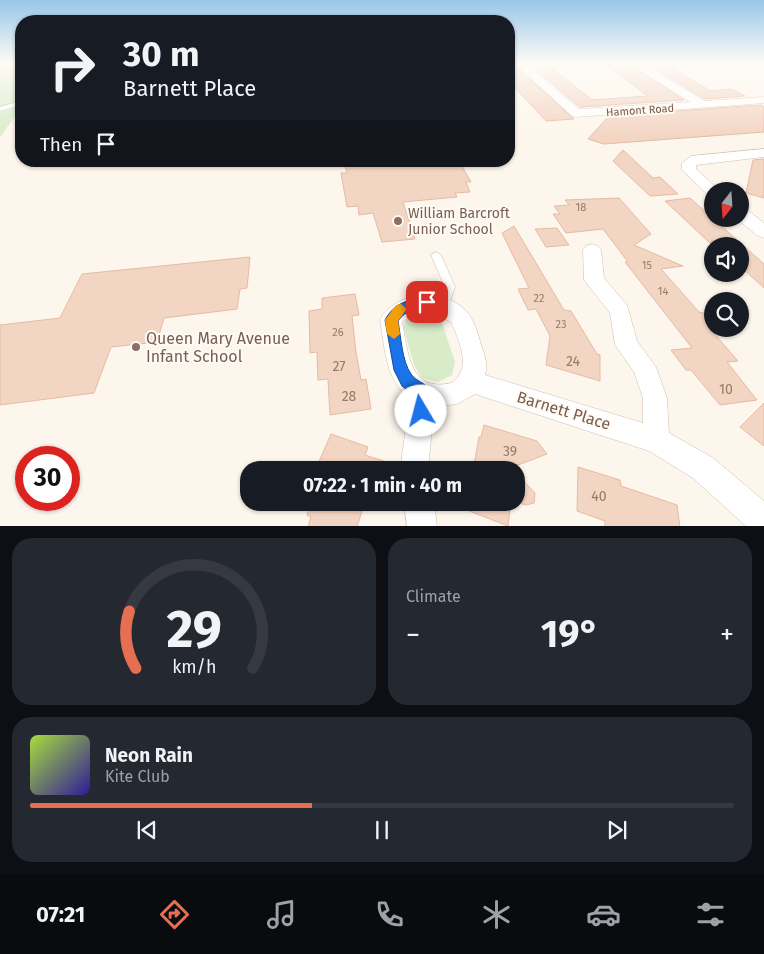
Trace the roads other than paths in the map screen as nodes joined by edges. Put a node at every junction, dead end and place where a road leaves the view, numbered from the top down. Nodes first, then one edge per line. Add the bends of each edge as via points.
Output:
1 (547, 88) edge
2 (675, 88) edge
3 (764, 100) edge
4 (15, 105) edge
5 (704, 105) junction
6 (0, 109) edge
7 (764, 152) edge
8 (704, 184) edge
9 (749, 220) edge
10 (764, 232) edge
11 (592, 250) dead end
12 (436, 255) dead end
13 (443, 306) junction
14 (471, 382) junction
15 (423, 393) junction
16 (656, 440) junction
17 (415, 461) edge
18 (420, 511) edge
19 (764, 521) edge
20 (422, 526) edge

1 - 5 street, Hamont Road via 576,113
2 - 5 street
3 - 5 street, Hamont Road
4 - 6 lane
7 - 8 street via 689,162 689,170
9 - 10 street
11 - 16 street via 594,280 620,312 626,345 644,367 655,398
12 - 13 lane via 450,287
13 - 14 street via 460,318 475,362
13 - 15 street via 427,302 412,304 399,310 391,320 401,370 407,381
14 - 15 street via 459,392 442,397
14 - 16 street, Barnett Place
15 - 17 street
16 - 19 street, Barnett Place via 703,468
18 - 20 street

